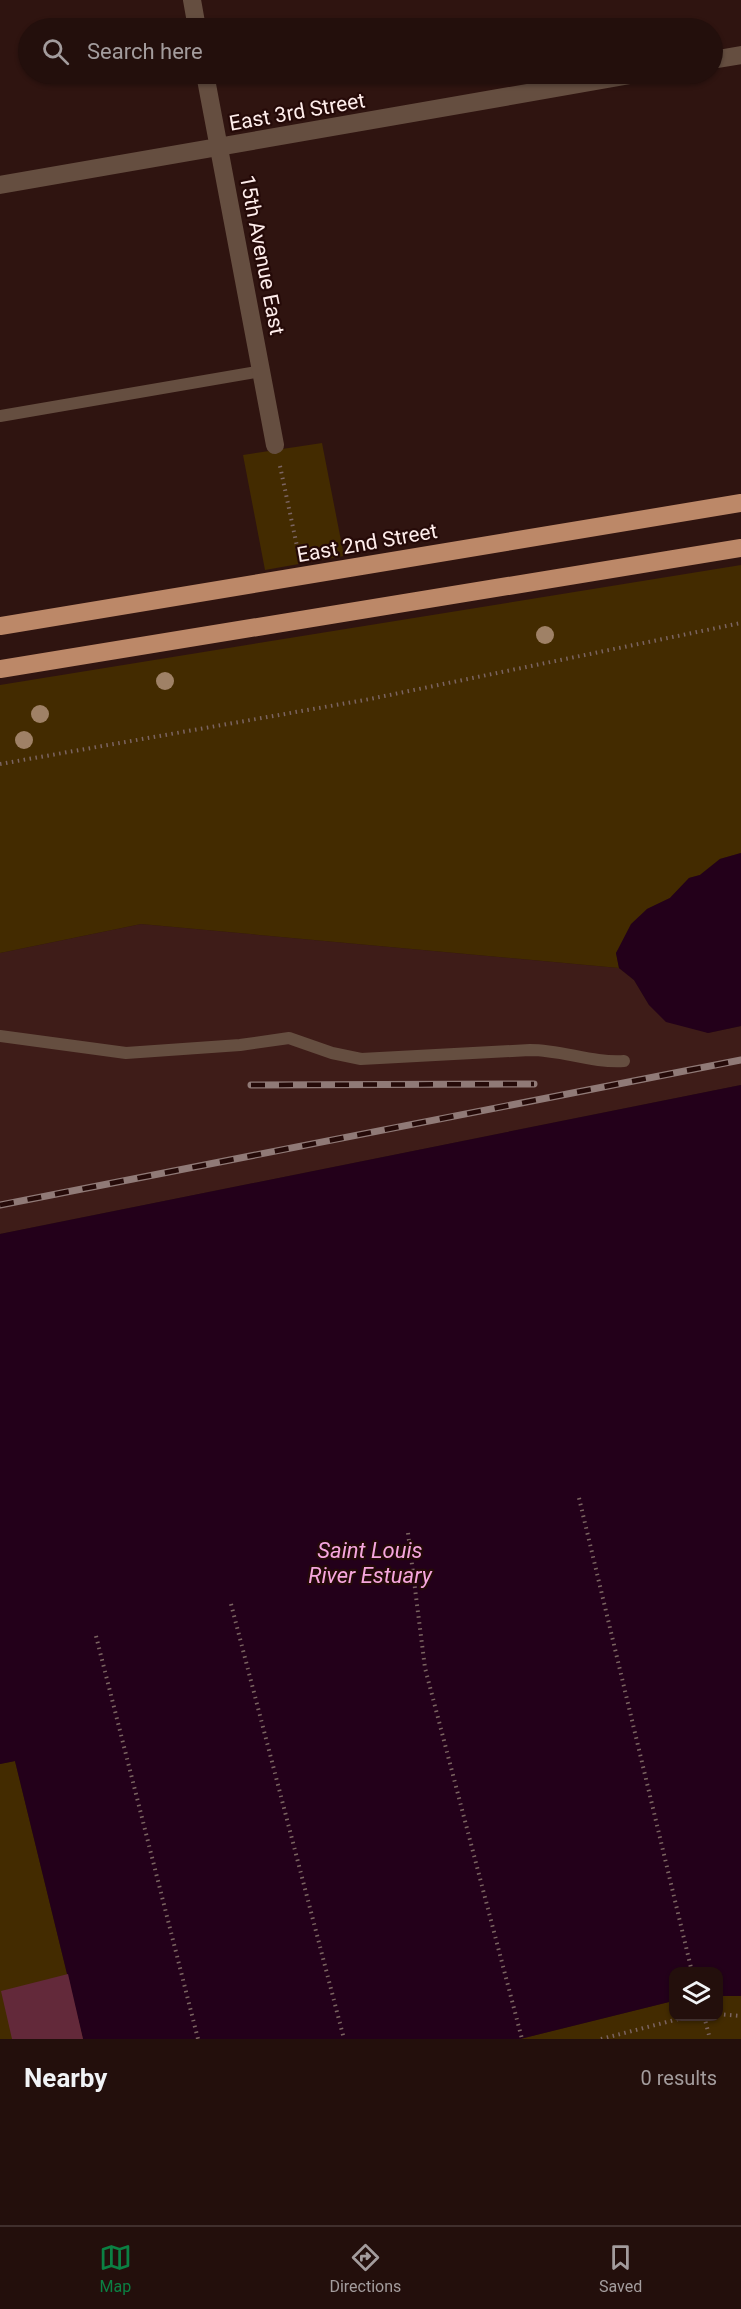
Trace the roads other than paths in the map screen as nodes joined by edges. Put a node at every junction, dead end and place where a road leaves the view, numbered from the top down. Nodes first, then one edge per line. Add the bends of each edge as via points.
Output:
1 (192, 0) edge
2 (195, 18) edge
3 (741, 55) edge
4 (723, 58) edge
5 (207, 84) edge
6 (580, 84) edge
7 (219, 148) junction
8 (0, 185) edge
9 (262, 371) junction
10 (0, 416) edge
11 (275, 445) road end
12 (741, 503) edge
13 (741, 548) edge
14 (0, 626) edge
15 (0, 669) edge
16 (0, 1036) edge
17 (624, 1061) dead end

1 - 2 street
3 - 4 street
5 - 7 street, 15th Avenue East
6 - 7 street, East 3rd Street
7 - 8 street, East 3rd Street
7 - 9 street, 15th Avenue East
9 - 10 lane
9 - 11 street, 15th Avenue East
12 - 14 highway, East 2nd Street
13 - 15 highway
16 - 17 lane via 126,1053 289,1038 346,1058 556,1050 601,1062

